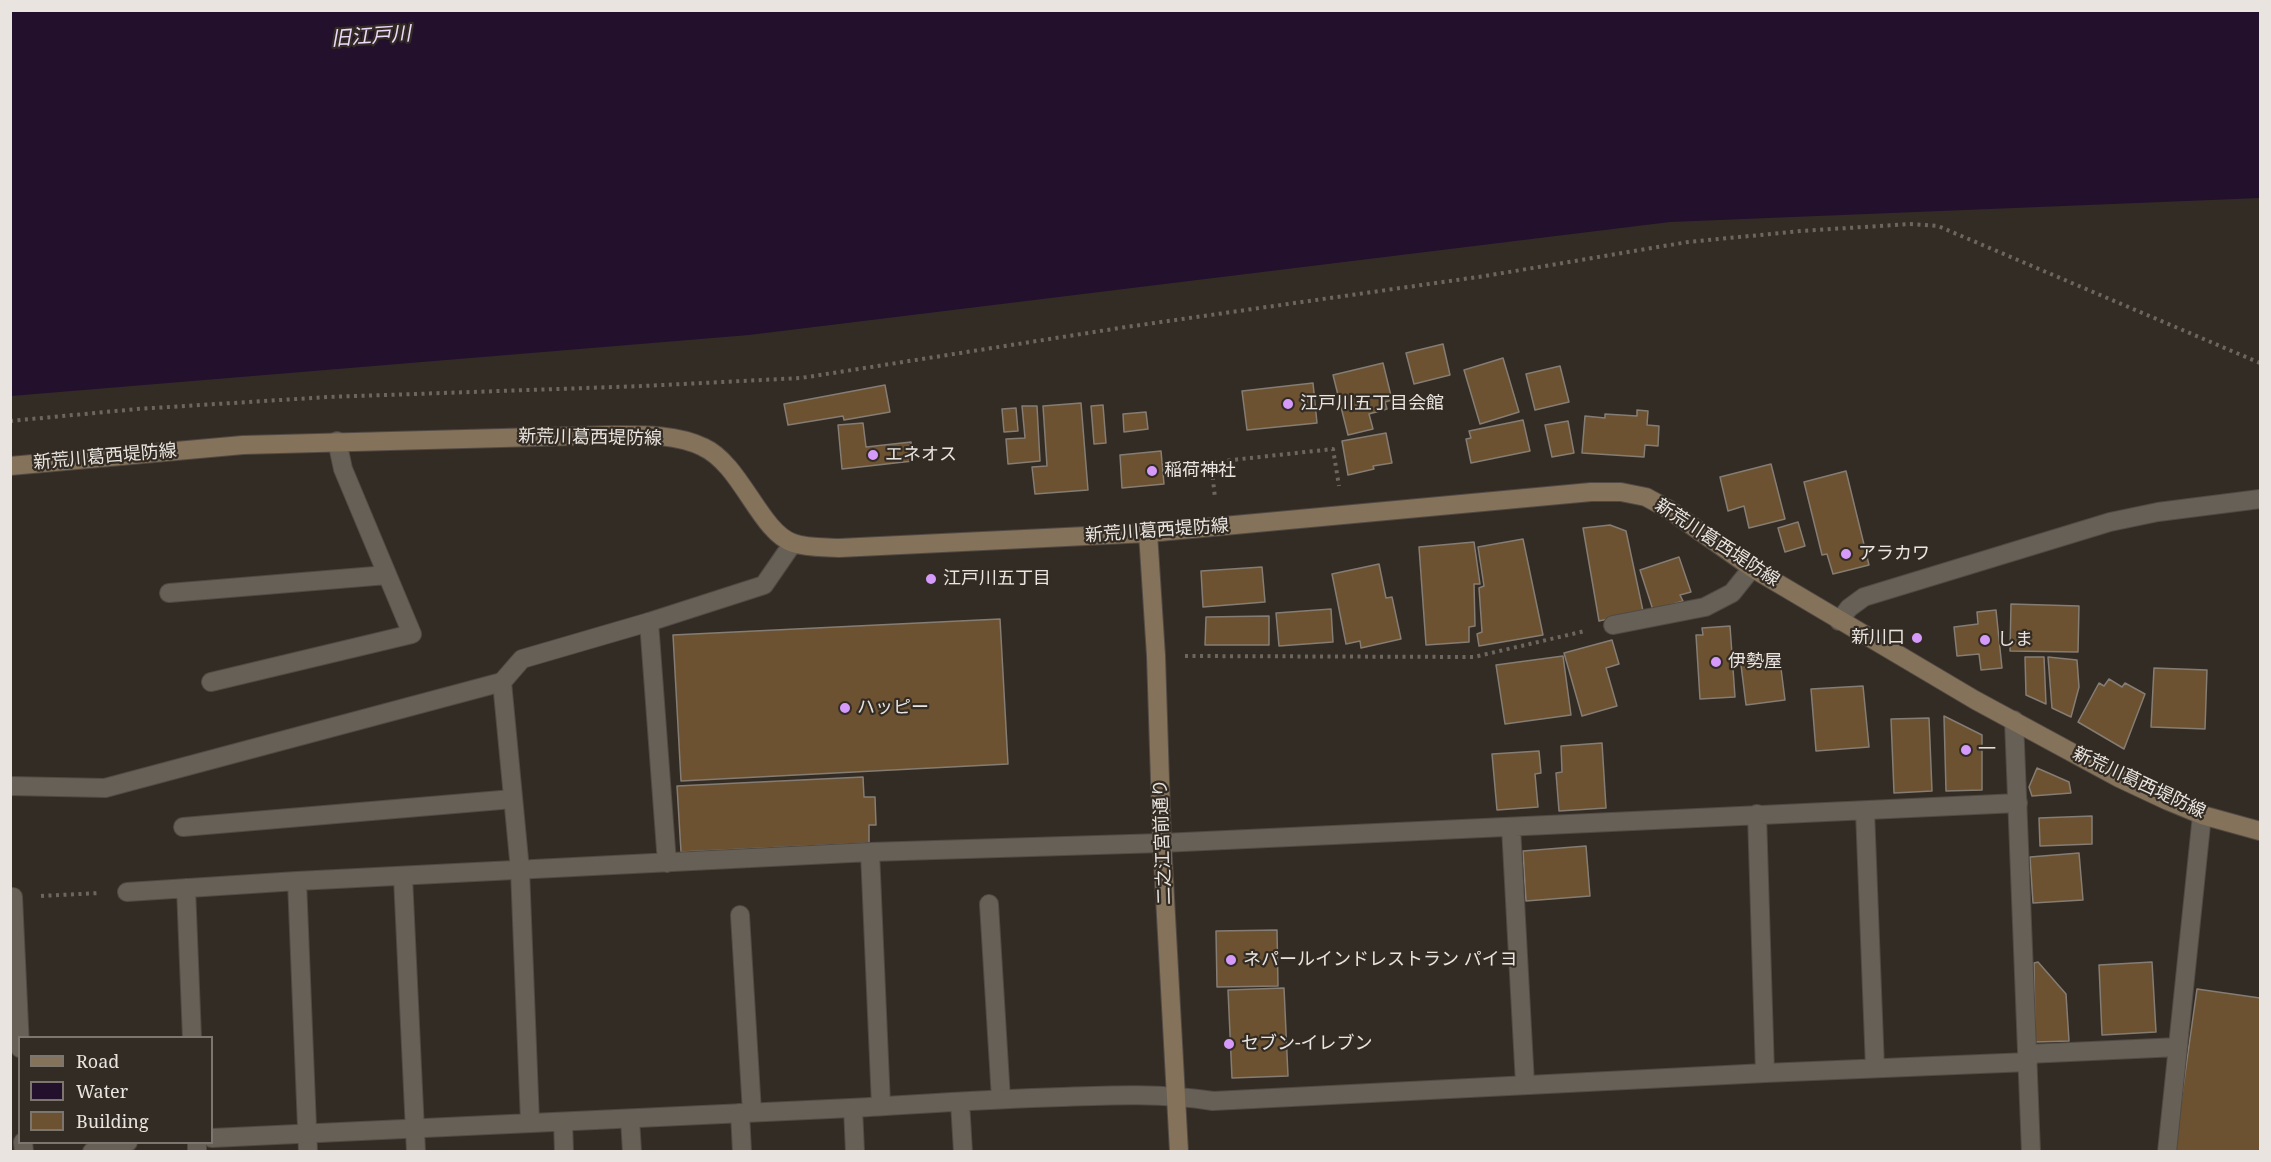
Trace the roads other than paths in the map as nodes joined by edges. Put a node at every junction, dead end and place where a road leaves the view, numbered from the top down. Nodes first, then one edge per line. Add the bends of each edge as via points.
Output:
1 (337, 441) junction
2 (10, 466) edge
3 (2260, 499) edge
4 (1148, 533) junction
5 (792, 543) junction
6 (1752, 568) junction
7 (387, 575) junction
8 (168, 593) dead end
9 (1839, 621) junction
10 (649, 622) junction
11 (1619, 623) road end
12 (210, 682) dead end
13 (502, 682) junction
14 (2014, 720) junction
15 (10, 786) edge
16 (513, 799) junction
17 (2018, 803) junction
18 (1865, 811) junction
19 (1757, 814) junction
20 (2202, 815) junction
21 (183, 827) dead end
22 (1511, 827) junction
23 (2260, 831) edge
24 (1162, 843) junction
25 (870, 852) junction
26 (667, 863) junction
27 (520, 870) junction
28 (403, 877) junction
29 (297, 881) junction
30 (186, 888) junction
31 (127, 892) road end
32 (14, 897) road end
33 (989, 904) dead end
34 (740, 915) dead end
35 (20, 1036) edge
36 (192, 1036) edge
37 (2178, 1047) junction
38 (2027, 1058) junction
39 (1875, 1068) junction
40 (1765, 1073) junction
41 (1525, 1084) junction
42 (1176, 1095) junction
43 (1000, 1099) junction
44 (960, 1102) junction
45 (881, 1105) junction
46 (853, 1108) junction
47 (746, 1112) junction
48 (630, 1119) junction
49 (530, 1122) junction
50 (563, 1122) junction
51 (415, 1127) junction
52 (308, 1133) junction
53 (213, 1138) edge
54 (124, 1144) edge
55 (92, 1152) edge
56 (308, 1152) edge
57 (416, 1152) edge
58 (564, 1152) edge
59 (632, 1152) edge
60 (742, 1152) edge
61 (855, 1152) edge
62 (963, 1152) edge
63 (1179, 1152) edge
64 (2031, 1152) edge
65 (2167, 1152) edge

1 - 2 main road, 新荒川葛西堤防線
1 - 5 main road, 新荒川葛西堤防線 via 612,435 682,441 704,447 721,459 768,521
1 - 7 street via 343,469
3 - 9 street via 2110,522 1864,597
4 - 5 main road, 新荒川葛西堤防線 via 839,548
4 - 6 main road, 新荒川葛西堤防線 via 1621,492 1646,497 1668,509
4 - 24 main road, 二之江宮前通り
5 - 10 street via 764,585
6 - 9 main road, 新荒川葛西堤防線
6 - 11 street via 1732,593 1705,607
7 - 8 street
7 - 12 street via 412,634
9 - 14 main road, 新荒川葛西堤防線
10 - 13 street via 522,659
10 - 26 street
13 - 15 street via 105,788
13 - 16 street
14 - 17 street
14 - 20 main road, 新荒川葛西堤防線 via 2119,778
16 - 21 street
16 - 27 street
17 - 18 street
17 - 38 street
18 - 19 street
18 - 39 street
19 - 22 street
19 - 40 street
20 - 23 main road, 新荒川葛西堤防線
20 - 37 street
22 - 24 street
22 - 41 street
24 - 25 street
24 - 42 main road, 二之江宮前通り
25 - 26 street
25 - 45 street
26 - 27 street
27 - 28 street
27 - 49 street
28 - 29 street
28 - 51 street
29 - 30 street
29 - 52 street
30 - 31 street
30 - 36 street
32 - 35 street
33 - 43 street
34 - 47 street
37 - 38 street
37 - 65 street
38 - 39 street
38 - 64 street
39 - 40 street
40 - 41 street
41 - 42 street via 1213,1101
42 - 43 street
42 - 63 main road, 二之江宮前通り
43 - 44 street
44 - 45 street
44 - 62 street
45 - 46 street
46 - 47 street
46 - 61 street
47 - 48 street
47 - 60 street
48 - 50 street
48 - 59 street
49 - 50 street
49 - 51 street
50 - 58 street
51 - 52 street
51 - 57 street
52 - 53 street
52 - 56 street
54 - 55 street

